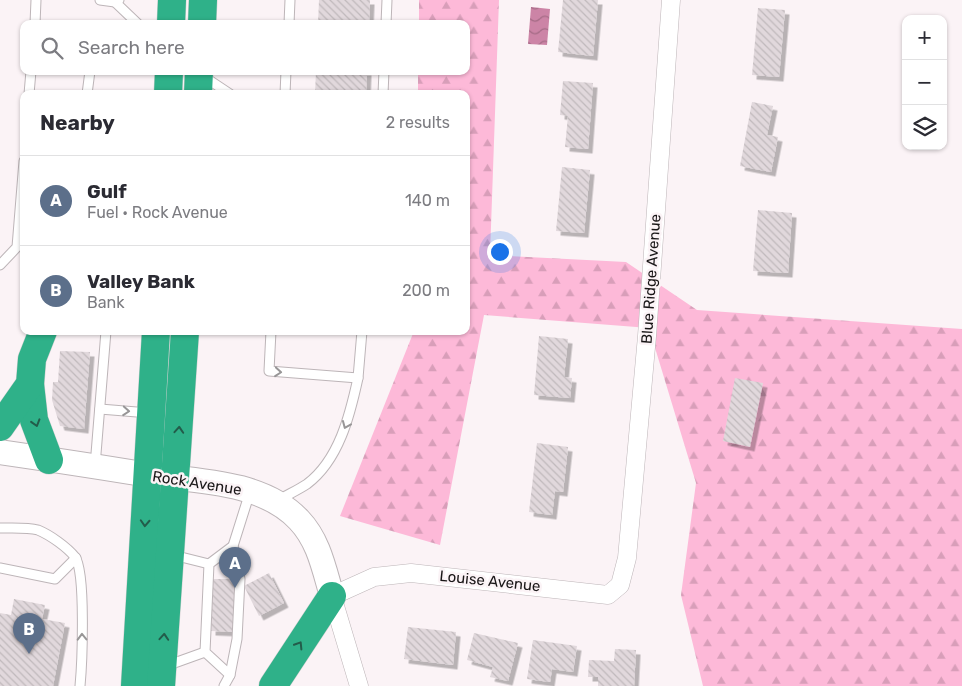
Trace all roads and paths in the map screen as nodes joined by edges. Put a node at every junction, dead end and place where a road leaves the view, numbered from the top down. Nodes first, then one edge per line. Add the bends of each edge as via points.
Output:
1 (36, 0) edge
2 (100, 0) edge
3 (172, 0) edge
4 (204, 0) edge
5 (290, 0) edge
6 (387, 0) edge
7 (672, 0) edge
8 (117, 1) edge
9 (35, 20) edge
10 (134, 20) edge
11 (171, 20) edge
12 (202, 20) edge
13 (289, 20) edge
14 (386, 20) edge
15 (31, 75) edge
16 (89, 75) edge
17 (169, 75) edge
18 (286, 75) edge
19 (384, 75) edge
20 (199, 79) edge
21 (29, 90) edge
22 (88, 90) edge
23 (168, 90) edge
24 (222, 90) edge
25 (285, 90) edge
26 (383, 90) edge
27 (20, 210) edge
28 (20, 243) edge
29 (17, 247) junction
30 (0, 265) edge
31 (42, 335) edge
32 (106, 335) edge
33 (156, 335) edge
34 (185, 335) edge
35 (271, 335) edge
36 (362, 335) edge
37 (358, 378) junction
38 (30, 384) junction
39 (100, 409) junction
40 (152, 413) junction
41 (0, 427) edge
42 (0, 452) edge
43 (49, 460) junction
44 (95, 466) junction
45 (148, 474) junction
46 (175, 478) junction
47 (250, 492) junction
48 (276, 502) junction
49 (0, 528) edge
50 (233, 546) junction
51 (170, 554) junction
52 (76, 558) junction
53 (627, 558) joint
54 (210, 564) junction
55 (0, 568) edge
56 (332, 596) junction
57 (205, 652) junction
58 (230, 676) junction
59 (161, 677) edge
60 (80, 686) edge
61 (135, 686) edge
62 (224, 686) edge
63 (273, 686) edge
64 (359, 686) edge

1 - 9 lane
2 - 8 lane
3 - 11 highway
4 - 12 highway
5 - 13 lane
6 - 14 lane
7 - 53 street, Blue Ridge Avenue
8 - 10 lane
15 - 21 lane
16 - 22 lane
17 - 23 highway
18 - 25 lane
19 - 26 lane
20 - 24 lane
27 - 29 lane
28 - 29 lane
29 - 30 lane
31 - 38 highway via 32,359
32 - 39 lane
33 - 40 highway
46 -> 34 highway
35 -> 37 lane via 269,371
36 - 37 lane
37 -> 48 lane via 349,420 335,448 308,483
38 - 41 highway
38 -> 43 highway via 34,420
39 -> 40 lane
39 - 44 lane
40 - 45 highway
42 - 43 street, Rock Avenue
43 - 44 street, Rock Avenue
44 - 45 street, Rock Avenue
45 - 46 street, Rock Avenue
45 -> 61 highway
46 - 47 street, Rock Avenue
46 - 51 highway
47 - 48 street, Rock Avenue
47 - 50 lane
48 - 56 street, Rock Avenue via 311,533
49 - 52 lane via 37,530
50 - 54 lane
50 - 58 lane via 240,579 237,639
51 - 54 lane
59 -> 51 highway
52 - 55 lane via 55,579
60 -> 52 lane via 81,583
53 - 56 street, Louise Avenue via 620,585 608,595 411,572 374,577
54 - 57 lane
63 -> 56 highway
56 - 64 street, Rock Avenue
57 - 58 lane
57 - 59 lane
58 - 62 lane

